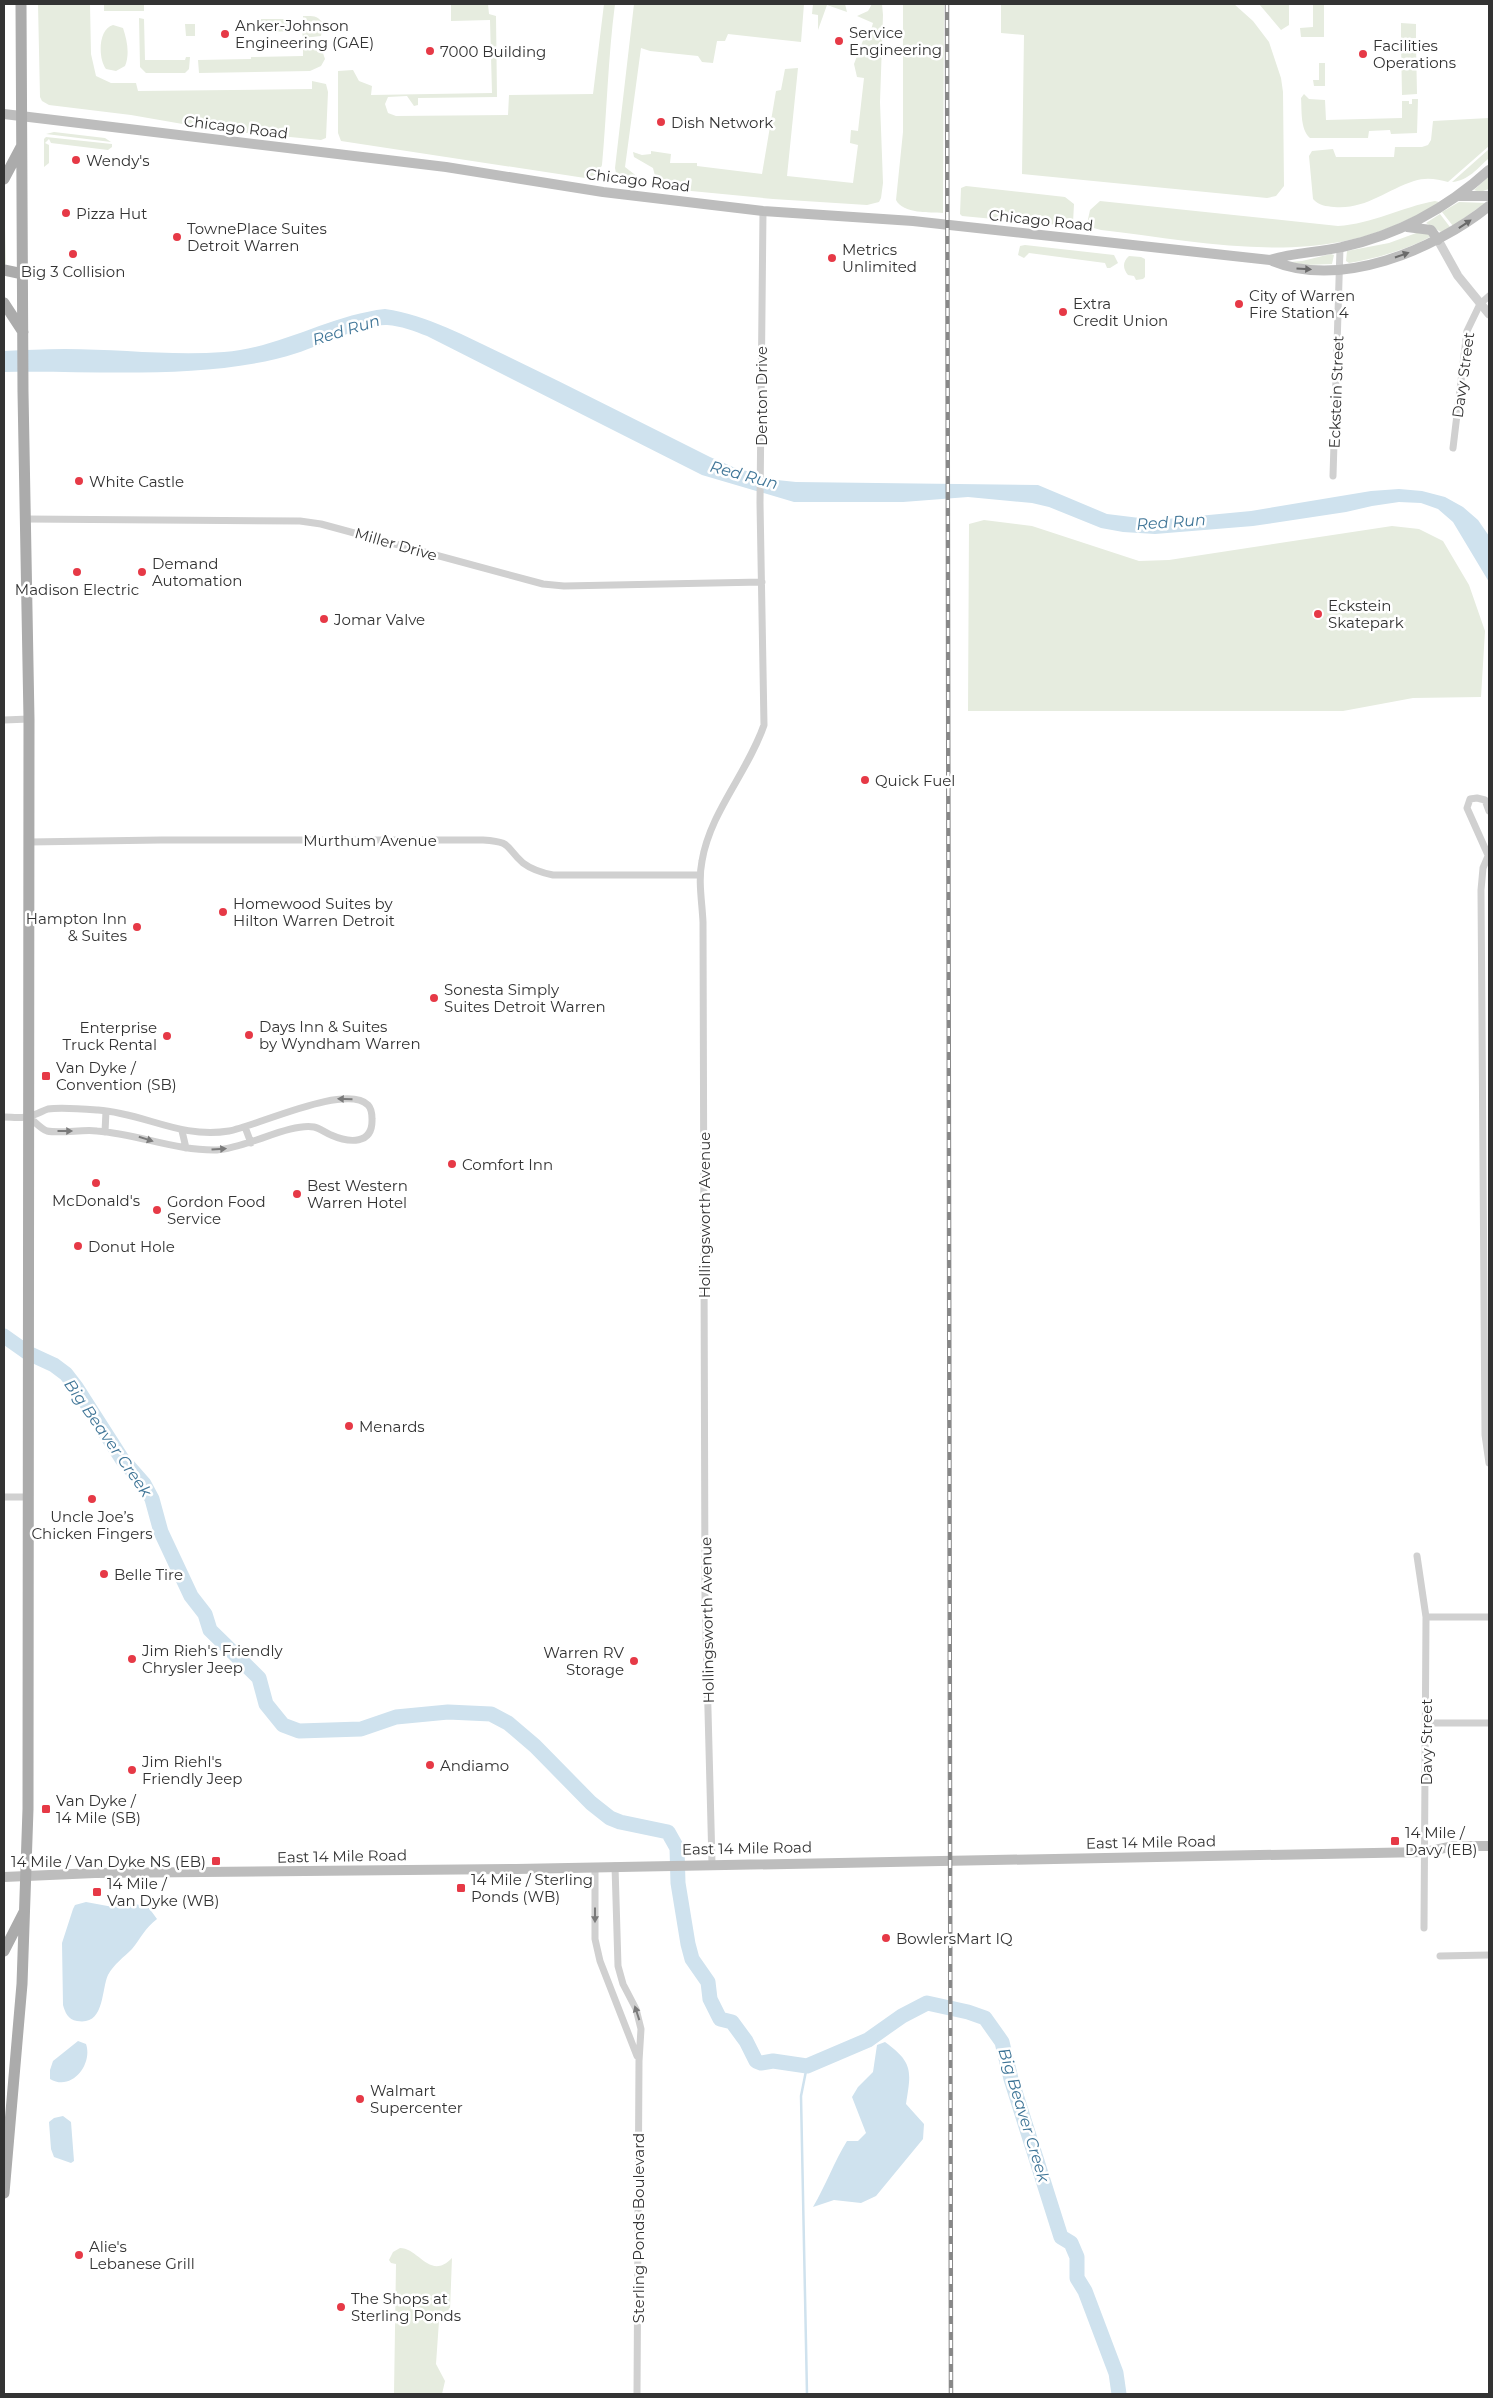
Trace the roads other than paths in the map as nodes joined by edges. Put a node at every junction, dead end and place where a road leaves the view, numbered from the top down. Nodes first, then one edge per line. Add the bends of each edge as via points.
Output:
1 (21, 4) edge
2 (4, 114) edge
3 (21, 117) junction
4 (22, 145) junction
5 (1489, 170) edge
6 (4, 179) edge
7 (1458, 196) junction
8 (1489, 196) edge
9 (1489, 206) edge
10 (764, 211) junction
11 (1404, 228) junction
12 (1438, 240) junction
13 (1340, 248) junction
14 (1270, 260) junction
15 (1340, 268) junction
16 (4, 270) edge
17 (23, 274) junction
18 (1489, 296) edge
19 (4, 303) edge
20 (1480, 304) junction
21 (1489, 314) edge
22 (23, 332) junction
23 (1453, 448) dead end
24 (1333, 476) dead end
25 (27, 519) junction
26 (762, 582) junction
27 (29, 719) junction
28 (4, 720) edge
29 (1489, 811) edge
30 (29, 842) junction
31 (1489, 855) edge
32 (700, 875) junction
33 (106, 1111) junction
34 (4, 1117) edge
35 (29, 1117) junction
36 (245, 1127) junction
37 (182, 1131) junction
38 (105, 1132) junction
39 (252, 1143) junction
40 (186, 1148) junction
41 (1486, 1189) edge
42 (1489, 1463) edge
43 (4, 1497) edge
44 (28, 1497) junction
45 (1417, 1556) dead end
46 (1426, 1617) junction
47 (1489, 1617) edge
48 (1427, 1723) junction
49 (1489, 1723) edge
50 (1489, 1846) edge
51 (1425, 1852) junction
52 (712, 1863) junction
53 (615, 1866) junction
54 (595, 1867) junction
55 (27, 1876) junction
56 (4, 1877) edge
57 (26, 1908) junction
58 (1424, 1928) dead end
59 (4, 1951) edge
60 (1489, 1955) edge
61 (1440, 1956) dead end
62 (639, 2061) junction
63 (4, 2104) edge
64 (10, 2123) junction
65 (4, 2177) edge
66 (4, 2193) edge
67 (637, 2394) edge

1 - 3 main road
2 - 3 main road, Chicago Road
3 - 4 main road
3 - 10 main road, Chicago Road via 438,166 603,192
4 - 6 main road
4 - 17 main road
5 - 7 main road
7 - 8 main road
7 - 11 main road
12 -> 9 main road, Chicago Road
10 - 14 main road, Chicago Road via 913,221
10 - 26 street, Denton Drive
11 - 12 main road via 1431,230
11 - 13 main road, Chicago Road
15 -> 12 main road, Chicago Road via 1388,259
12 - 20 street via 1458,276
13 - 14 main road, Chicago Road via 1290,253
13 - 15 street, Eckstein Street
14 -> 15 main road, Chicago Road via 1289,268
15 - 24 street, Eckstein Street
16 - 17 main road
17 - 22 main road
18 - 20 street
19 - 22 main road
20 - 21 street
20 - 23 street, Davy Street via 1467,331
22 - 25 main road
25 - 26 street, Miller Drive via 279,520 321,524 524,581 550,585
25 - 27 main road
26 - 32 street, Hollingsworth Avenue via 764,725 756,748 710,832
27 - 28 street
27 - 30 main road
29 - 31 street via 1485,800 1470,799 1467,808
30 - 32 street, Murthum Avenue via 483,840 511,847 523,863 553,875
30 - 35 main road
31 - 41 street via 1482,868 1481,890
32 - 52 street, Hollingsworth Avenue via 703,922 705,1596
33 - 35 street via 49,1109
33 - 37 street
33 - 38 street
34 - 35 street
35 -> 38 street via 47,1131
35 - 44 main road
36 - 37 street via 208,1132
36 - 39 street
39 -> 36 street via 289,1130 314,1127 347,1142 358,1140 373,1128 372,1113 361,1101 343,1098 291,1110
37 - 40 street
38 -> 40 street
40 -> 39 street via 218,1150
41 - 42 street via 1485,1434
43 - 44 street
44 - 55 main road
45 - 46 street, Davy Street
46 - 47 street
46 - 48 street, Davy Street
48 - 49 street
48 - 51 street, Davy Street
50 - 51 main road, East 14 Mile Road via 1454,1846
51 - 52 main road, East 14 Mile Road
51 - 58 street, Davy Street
52 - 53 main road, East 14 Mile Road
53 - 54 main road, East 14 Mile Road
62 -> 53 street, Sterling Ponds Boulevard via 641,2029 618,1966
54 - 55 main road, East 14 Mile Road
54 -> 62 street, Sterling Ponds Boulevard via 595,1939 600,1961
55 - 56 main road, East 14 Mile Road
55 - 57 main road
57 - 59 main road
57 - 64 main road
60 - 61 street
62 - 67 street, Sterling Ponds Boulevard
63 - 64 main road
64 - 65 main road
65 - 66 main road

